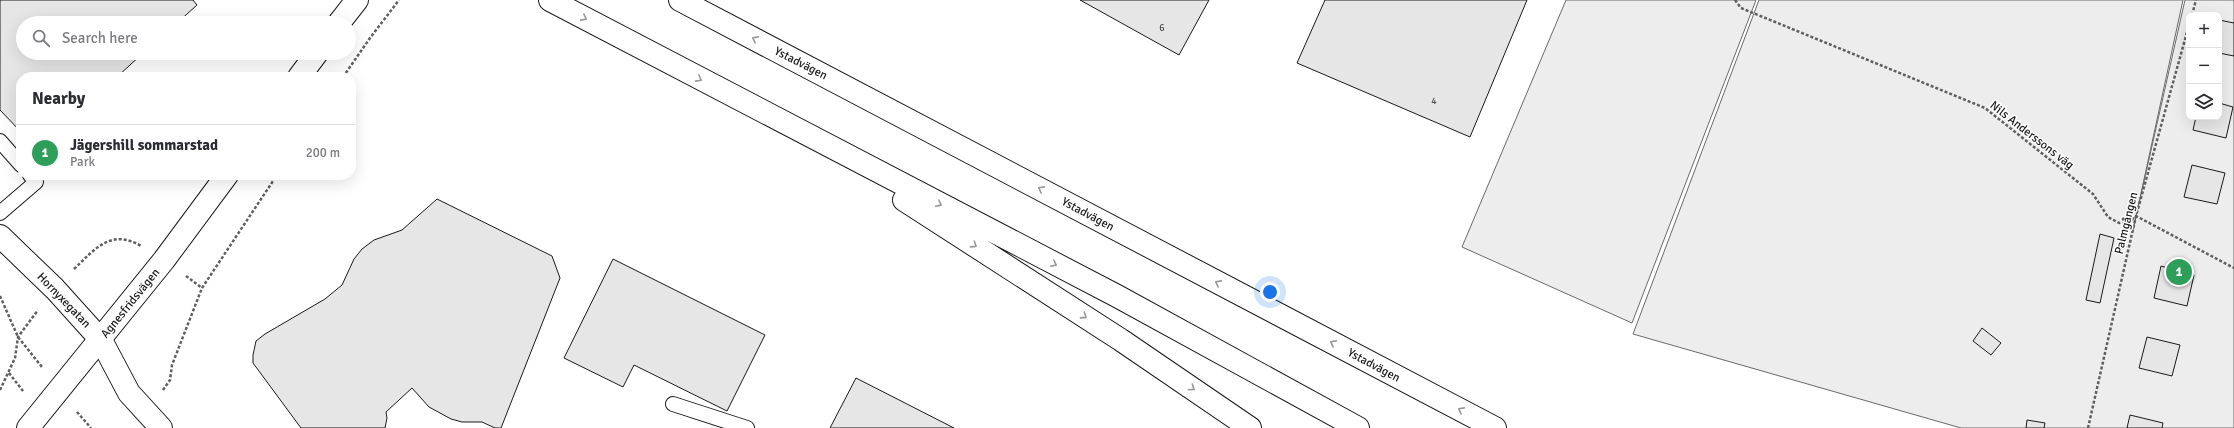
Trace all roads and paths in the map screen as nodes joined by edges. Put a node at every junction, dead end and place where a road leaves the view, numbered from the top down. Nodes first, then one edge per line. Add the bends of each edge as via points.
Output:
1 (357, 0) edge
2 (399, 0) edge
3 (550, 0) edge
4 (680, 0) edge
5 (1735, 0) edge
6 (2196, 0) edge
7 (2193, 12) edge
8 (344, 16) edge
9 (2186, 36) edge
10 (356, 58) edge
11 (312, 60) edge
12 (355, 60) edge
13 (303, 72) edge
14 (346, 72) edge
15 (788, 126) junction
16 (0, 141) edge
17 (16, 159) edge
18 (34, 180) edge
19 (223, 180) edge
20 (274, 180) edge
21 (0, 213) edge
22 (2136, 216) junction
23 (0, 236) edge
24 (164, 260) junction
25 (2234, 268) edge
26 (202, 288) junction
27 (55, 289) junction
28 (0, 296) edge
29 (18, 337) junction
30 (101, 340) junction
31 (172, 365) dead end
32 (0, 390) edge
33 (673, 404) dead end
34 (28, 428) edge
35 (161, 428) edge
36 (747, 428) edge
37 (1250, 428) edge
38 (1358, 428) edge
39 (1495, 428) edge
40 (2088, 428) edge

1 - 8 main road
2 - 10 path
3 -> 15 main road
39 -> 4 main road, Ystadvägen
5 - 22 path, Nils Anderssons väg via 1741,8 1984,108 2093,194 2108,217 2119,223 2130,221
6 - 7 path
9 - 22 path, Palmgången
11 - 13 main road
12 - 14 path
15 -> 37 main road via 1122,340
15 -> 38 main road via 1117,296
16 - 17 lane
18 - 21 lane via 36,182
19 - 24 main road, Agnesfridsvägen
20 - 26 path
22 - 25 path
22 - 40 path, Palmgången
23 - 27 main road, Hornyxegatan
24 - 26 path
24 - 27 path via 129,239 111,239 94,250
24 - 30 main road, Agnesfridsvägen
26 - 31 path
27 - 29 path
27 - 30 main road, Hornyxegatan
28 - 29 path
29 - 32 path via 15,358
30 - 34 main road, Agnesfridsvägen
30 - 35 main road, Hornyxegatan via 129,393
33 - 36 lane

